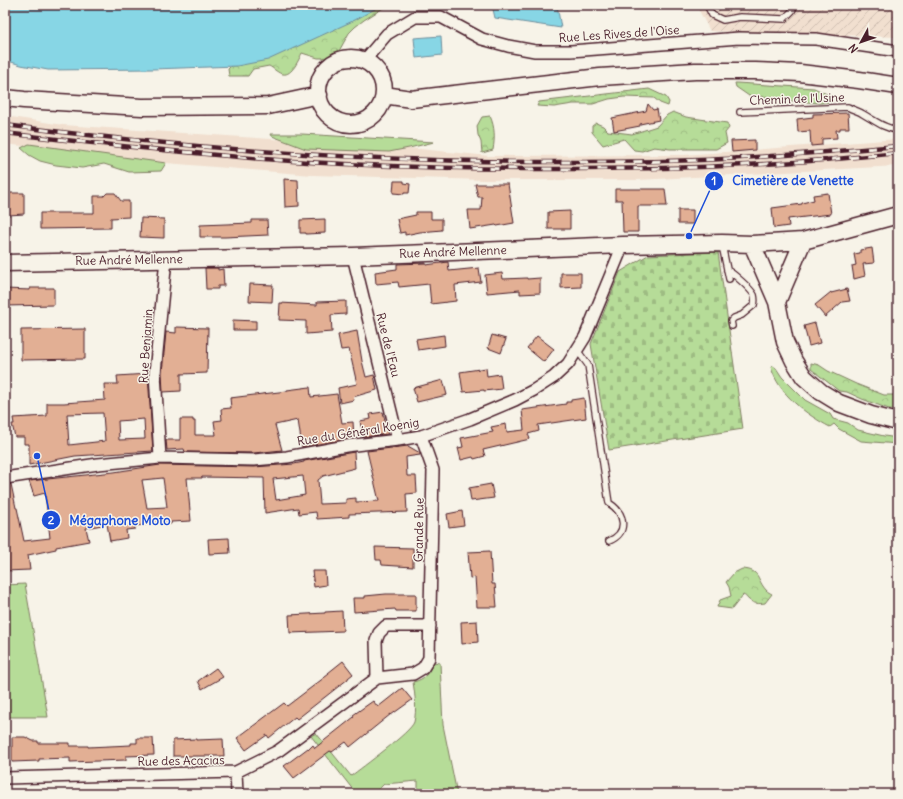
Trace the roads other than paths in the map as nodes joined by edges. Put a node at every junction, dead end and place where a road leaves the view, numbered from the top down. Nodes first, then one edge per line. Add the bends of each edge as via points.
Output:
1 (708, 5) edge
2 (794, 5) edge
3 (898, 51) edge
4 (364, 61) junction
5 (898, 86) edge
6 (384, 95) junction
7 (319, 96) junction
8 (5, 98) edge
9 (740, 112) dead end
10 (898, 130) edge
11 (898, 215) edge
12 (803, 241) junction
13 (722, 243) junction
14 (752, 244) junction
15 (623, 246) junction
16 (353, 256) junction
17 (166, 259) junction
18 (5, 263) edge
19 (727, 270) junction
20 (729, 279) dead end
21 (777, 302) junction
22 (732, 326) dead end
23 (576, 350) junction
24 (898, 422) edge
25 (421, 436) junction
26 (398, 440) junction
27 (160, 458) junction
28 (5, 478) edge
29 (609, 541) dead end
30 (430, 626) junction
31 (377, 678) junction
32 (236, 772) junction
33 (5, 778) edge
34 (237, 794) edge

1 - 2 lane via 712,15 723,20 740,17 784,19
3 - 4 street, Rue Les Rives de l'Oise via 816,39 739,38 571,51 535,51 482,39 441,17 415,17 387,34
4 - 6 street via 380,75
4 - 7 street via 355,58 345,59 328,68 320,81
5 - 6 street via 800,73 695,71 600,77 411,99
6 - 7 street via 375,114 357,123 336,120 322,106
7 - 8 street via 268,106 142,107
9 - 10 lane, Chemin de l'Usine via 848,108 893,130
11 - 12 street, Rue André Mellenne
12 - 14 street, Rue André Mellenne
12 - 21 street
13 - 14 street, Rue André Mellenne
13 - 15 street, Rue André Mellenne
13 - 19 lane
14 - 21 street
15 - 16 street, Rue André Mellenne
15 - 23 street, Rue du Général Koenig via 585,337
16 - 17 street, Rue André Mellenne
16 - 26 street, Rue de l'Eau
17 - 18 street, Rue André Mellenne
17 - 27 street, Rue Benjamin via 155,373
19 - 20 lane
19 - 22 lane via 738,278 755,299 754,305 731,321
21 - 24 street via 785,342 804,376 821,392 839,403 871,416
23 - 25 street, Rue du Général Koenig via 568,364 534,390 470,419
23 - 29 lane via 588,365 609,503 616,508 623,523 622,530
25 - 26 street, Rue du Général Koenig
25 - 30 street, Grande Rue via 433,470
26 - 27 street, Rue du Général Koenig via 254,460
27 - 28 street, Rue du Général Koenig
30 - 31 street, Grande Rue via 429,658 423,668 413,674
30 - 31 street via 386,626 379,633 376,642
31 - 32 street, Rue des Acacias via 278,751
32 - 33 street, Rue des Acacias
32 - 34 street

